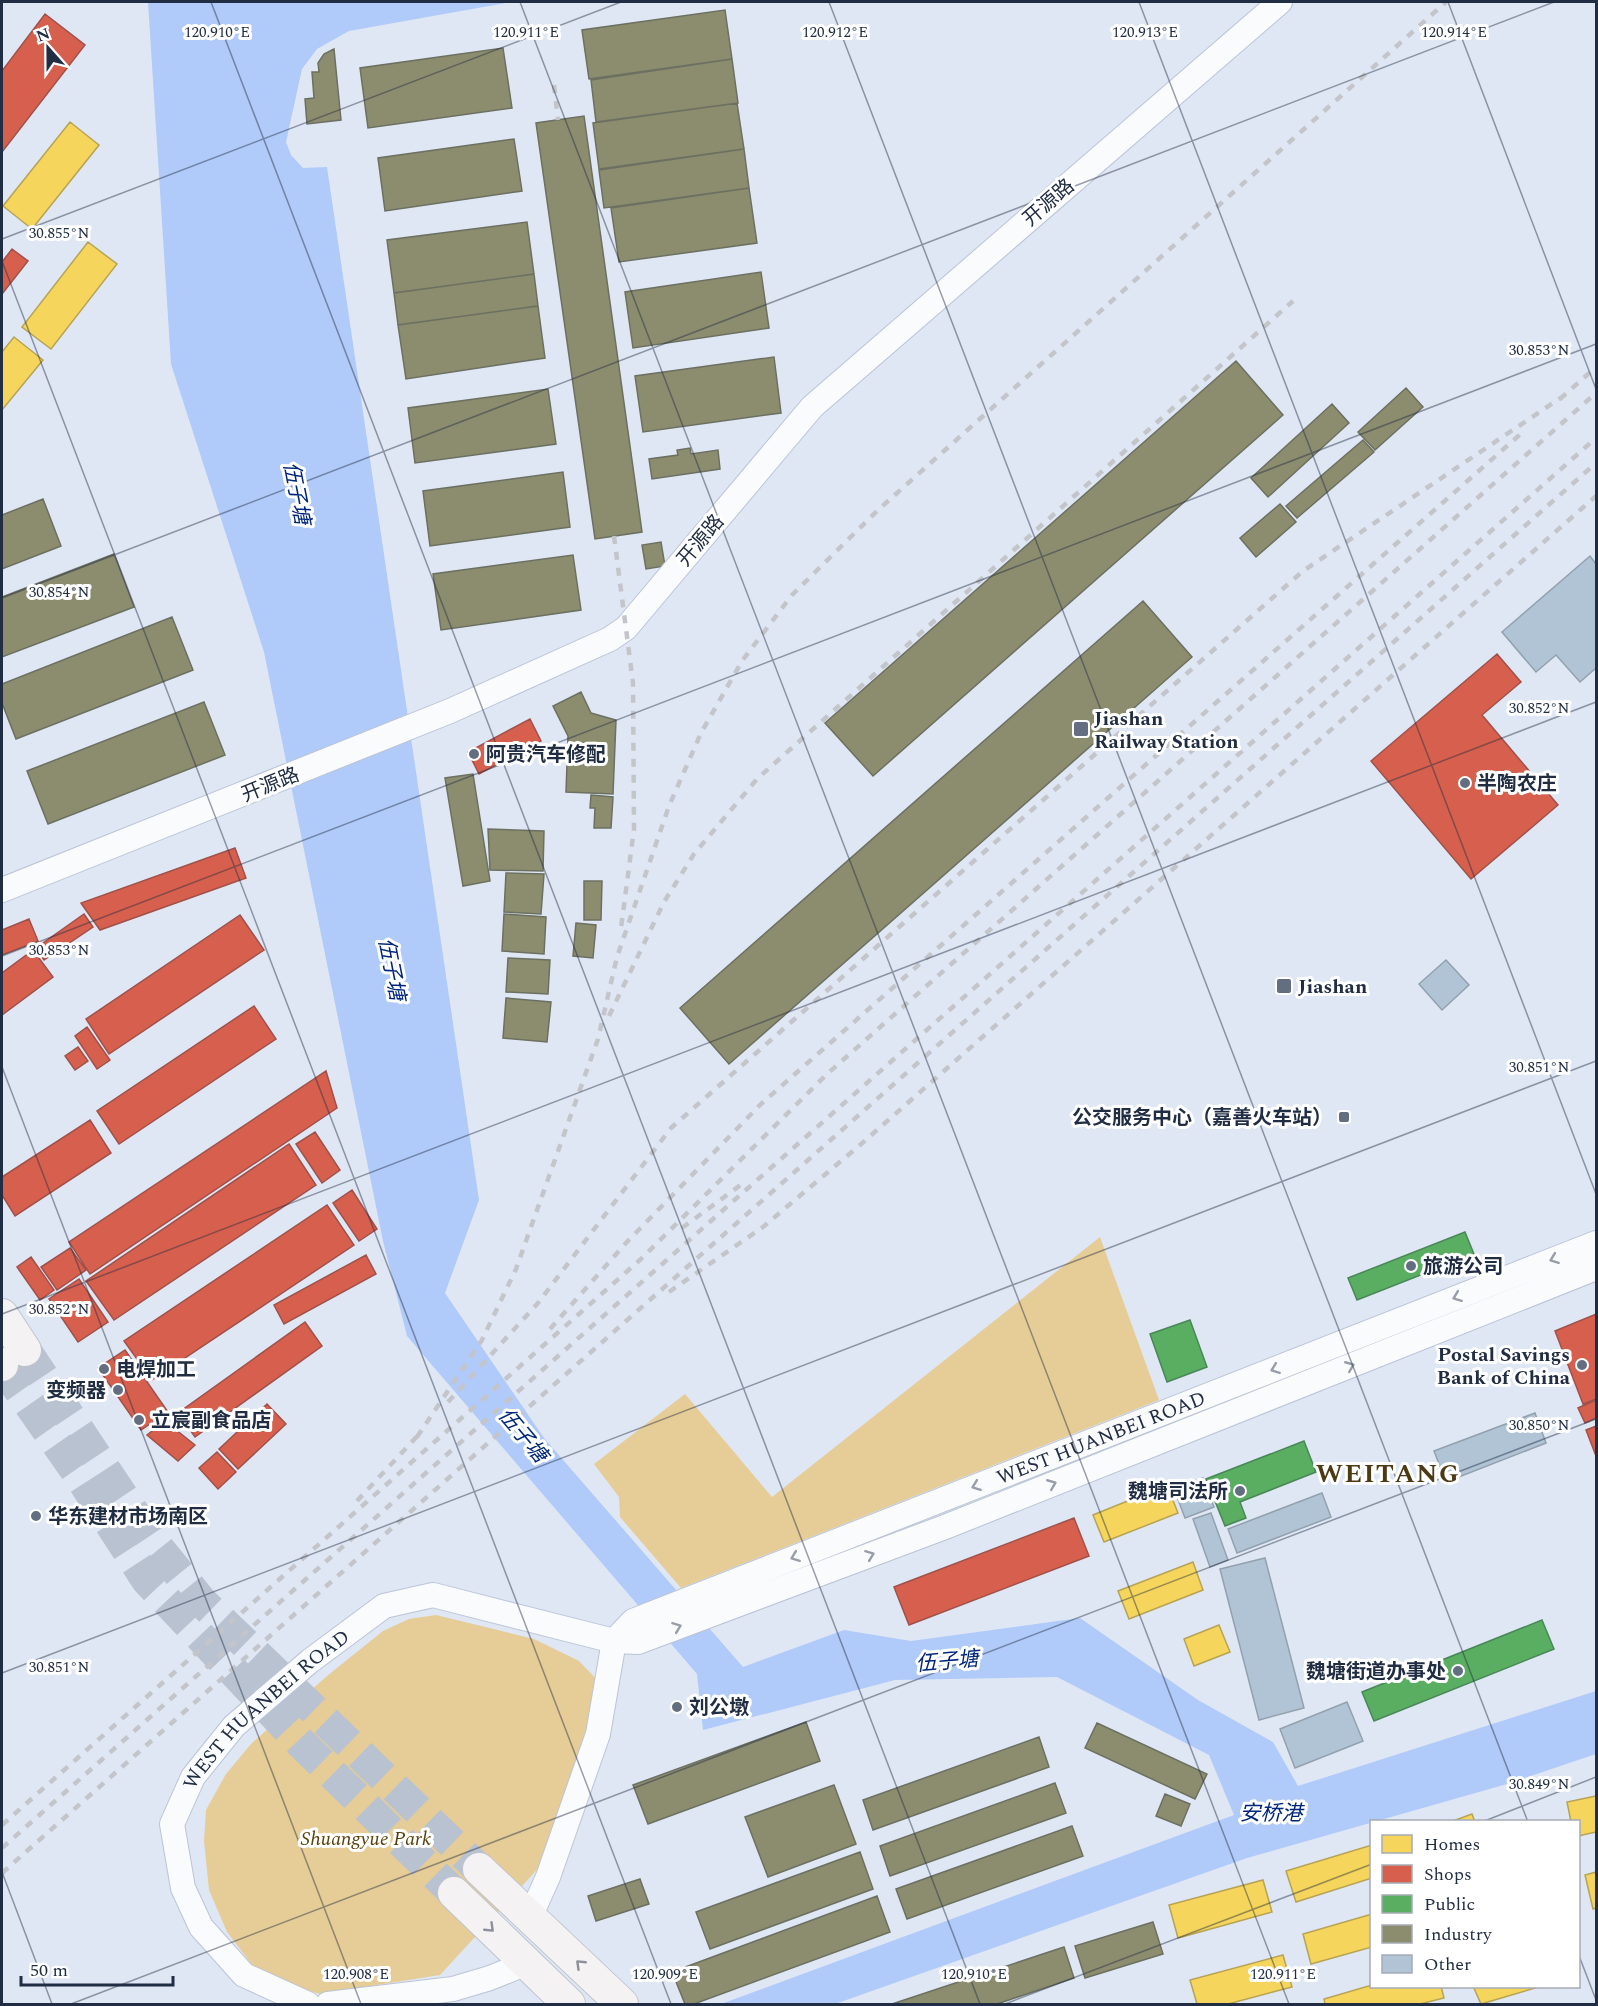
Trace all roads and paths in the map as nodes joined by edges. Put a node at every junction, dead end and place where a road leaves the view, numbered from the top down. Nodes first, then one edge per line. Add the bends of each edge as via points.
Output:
1 (1280, 2) edge
2 (2, 890) edge
3 (1596, 1243) edge
4 (1596, 1268) edge
5 (2, 1315) edge
6 (10, 1360) tunnel mouth
7 (712, 1602) junction
8 (614, 1641) junction
9 (480, 1869) tunnel mouth
10 (454, 1893) tunnel mouth
11 (530, 1917) junction
12 (527, 1963) junction
13 (308, 2004) edge
14 (328, 2004) edge
15 (569, 2004) edge
16 (622, 2004) edge

1 - 2 street, 开源路 via 812,407 626,628 610,639 450,711
3 -> 7 street, WEST HUANBEI ROAD
7 -> 4 street, WEST HUANBEI ROAD via 945,1527
5 - 6 main road
7 - 8 street, WEST HUANBEI ROAD
8 - 11 street via 598,1734
8 - 13 street, WEST HUANBEI ROAD via 433,1595 384,1606 310,1661 234,1726 193,1778 172,1824 183,1887 201,1927 244,1975
9 - 11 main road
10 -> 12 main road
16 -> 11 main road
12 - 14 street via 453,1989
12 - 15 main road

